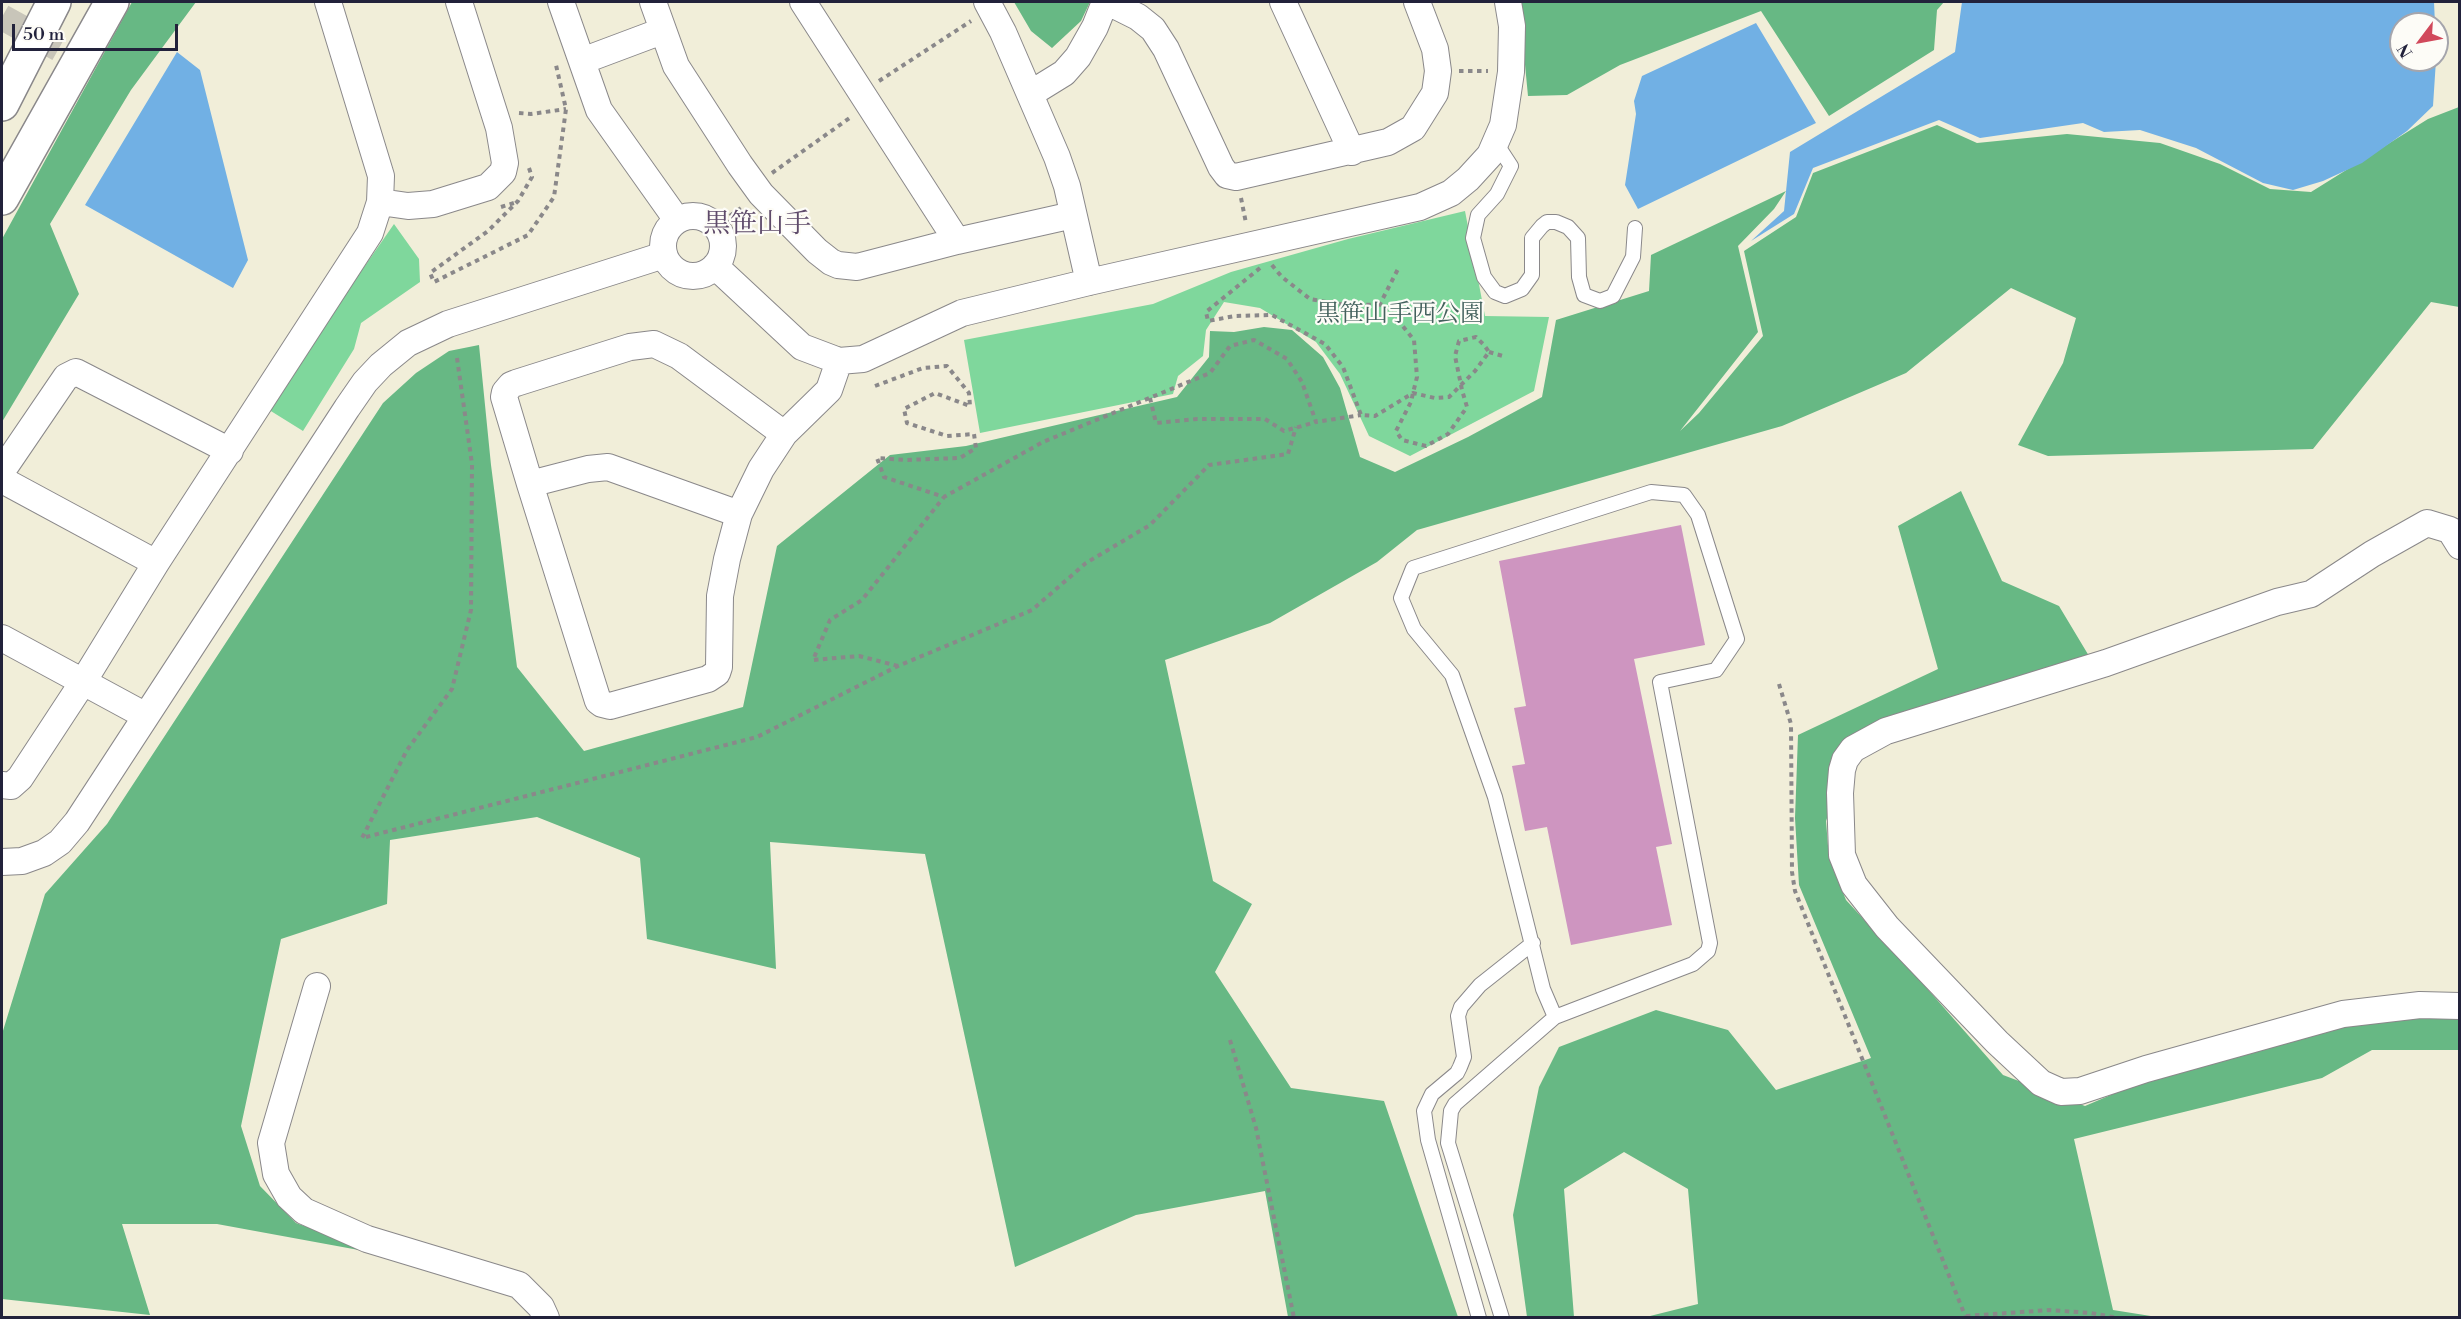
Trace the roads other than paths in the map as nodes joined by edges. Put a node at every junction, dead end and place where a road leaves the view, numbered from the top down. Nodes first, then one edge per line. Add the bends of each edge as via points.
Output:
1 (54, 2) edge
2 (112, 2) edge
3 (328, 2) edge
4 (459, 2) edge
5 (561, 2) edge
6 (653, 2) edge
7 (803, 2) edge
8 (1107, 2) edge
9 (1283, 2) edge
10 (1417, 2) edge
11 (1508, 2) edge
12 (989, 4) edge
13 (662, 31) junction
14 (582, 61) junction
15 (1030, 94) junction
16 (2, 104) edge
17 (1496, 143) junction
18 (1352, 152) junction
19 (2, 198) edge
20 (380, 202) junction
21 (1073, 215) junction
22 (677, 220) junction
23 (1635, 228) dead end
24 (957, 241) junction
25 (664, 255) junction
26 (715, 266) junction
27 (1089, 282) junction
28 (839, 361) junction
29 (784, 434) junction
30 (230, 451) junction
31 (2, 471) edge
32 (2, 477) edge
33 (530, 484) junction
34 (739, 514) junction
35 (2460, 546) edge
36 (156, 562) junction
37 (2, 638) edge
38 (83, 682) junction
39 (146, 716) junction
40 (2, 785) edge
41 (2, 862) edge
42 (1533, 943) junction
43 (317, 986) dead end
44 (2460, 1005) edge
45 (1555, 1017) junction
46 (546, 1317) edge
47 (1479, 1317) edge
48 (1502, 1317) edge

1 - 16 main road
2 - 19 main road
3 - 20 street via 378,164
4 - 20 street via 499,128 506,164 488,187 433,204
5 - 14 street
6 - 13 street
7 - 24 street
8 - 15 street via 1078,57 1064,73
8 - 18 street via 1153,29 1227,175 1236,177
9 - 18 street
10 - 18 street via 1431,37 1438,71 1435,93 1413,128 1388,142
11 - 17 street via 1511,72 1503,125
12 - 15 street
13 - 14 street
13 - 24 street via 676,66 758,190 817,251 838,265 857,267
14 - 22 street via 599,110
15 - 21 street via 1057,157
17 - 23 lane via 1511,166 1497,194 1478,214 1473,238 1484,277 1495,292 1504,296 1522,289 1532,275 1532,238 1547,222 1556,222 1568,227 1578,238 1579,277 1584,295 1600,301 1613,296 1633,257
17 - 27 street via 1468,179 1451,194 1431,203
20 - 30 street via 364,243
21 - 24 street
21 - 27 street
22 - 25 street via 665,234
22 - 26 street via 695,216 715,226 722,240
25 - 26 street via 684,275 704,274
25 - 39 street via 448,324 408,343 381,365 347,408
26 - 28 street via 802,347
27 - 28 street via 962,313 882,352
28 - 29 street via 830,390
29 - 33 street via 679,356 662,346 641,344 508,388 504,397
29 - 34 street
30 - 31 street via 76,372 66,377
30 - 36 street
32 - 36 street via 4,482
33 - 34 street via 608,467
33 - 34 street via 598,701 606,706 708,679 717,673 720,596
35 - 44 street via 2450,530 2427,523 2311,594 1886,731 1853,749 1842,770 1840,794 1842,855 1854,885 1887,927 1997,1042 2041,1083 2061,1092 2079,1091 2343,1014 2420,1005
36 - 38 street
37 - 38 street
38 - 39 street
38 - 40 street via 20,778 10,786
39 - 41 street via 60,842 32,859
42 - 45 lane via 1543,989
42 - 45 lane via 1495,797 1452,675 1414,628 1401,598 1413,568 1651,492 1684,495 1698,515 1737,639 1716,670 1660,682 1710,943 1708,951 1693,964
42 - 47 lane via 1480,985 1461,1007 1461,1067 1432,1094 1424,1111 1428,1140
43 - 46 street via 271,1143 276,1174 289,1197 304,1211 367,1239 519,1285
45 - 48 lane via 1455,1104 1449,1119 1448,1143

